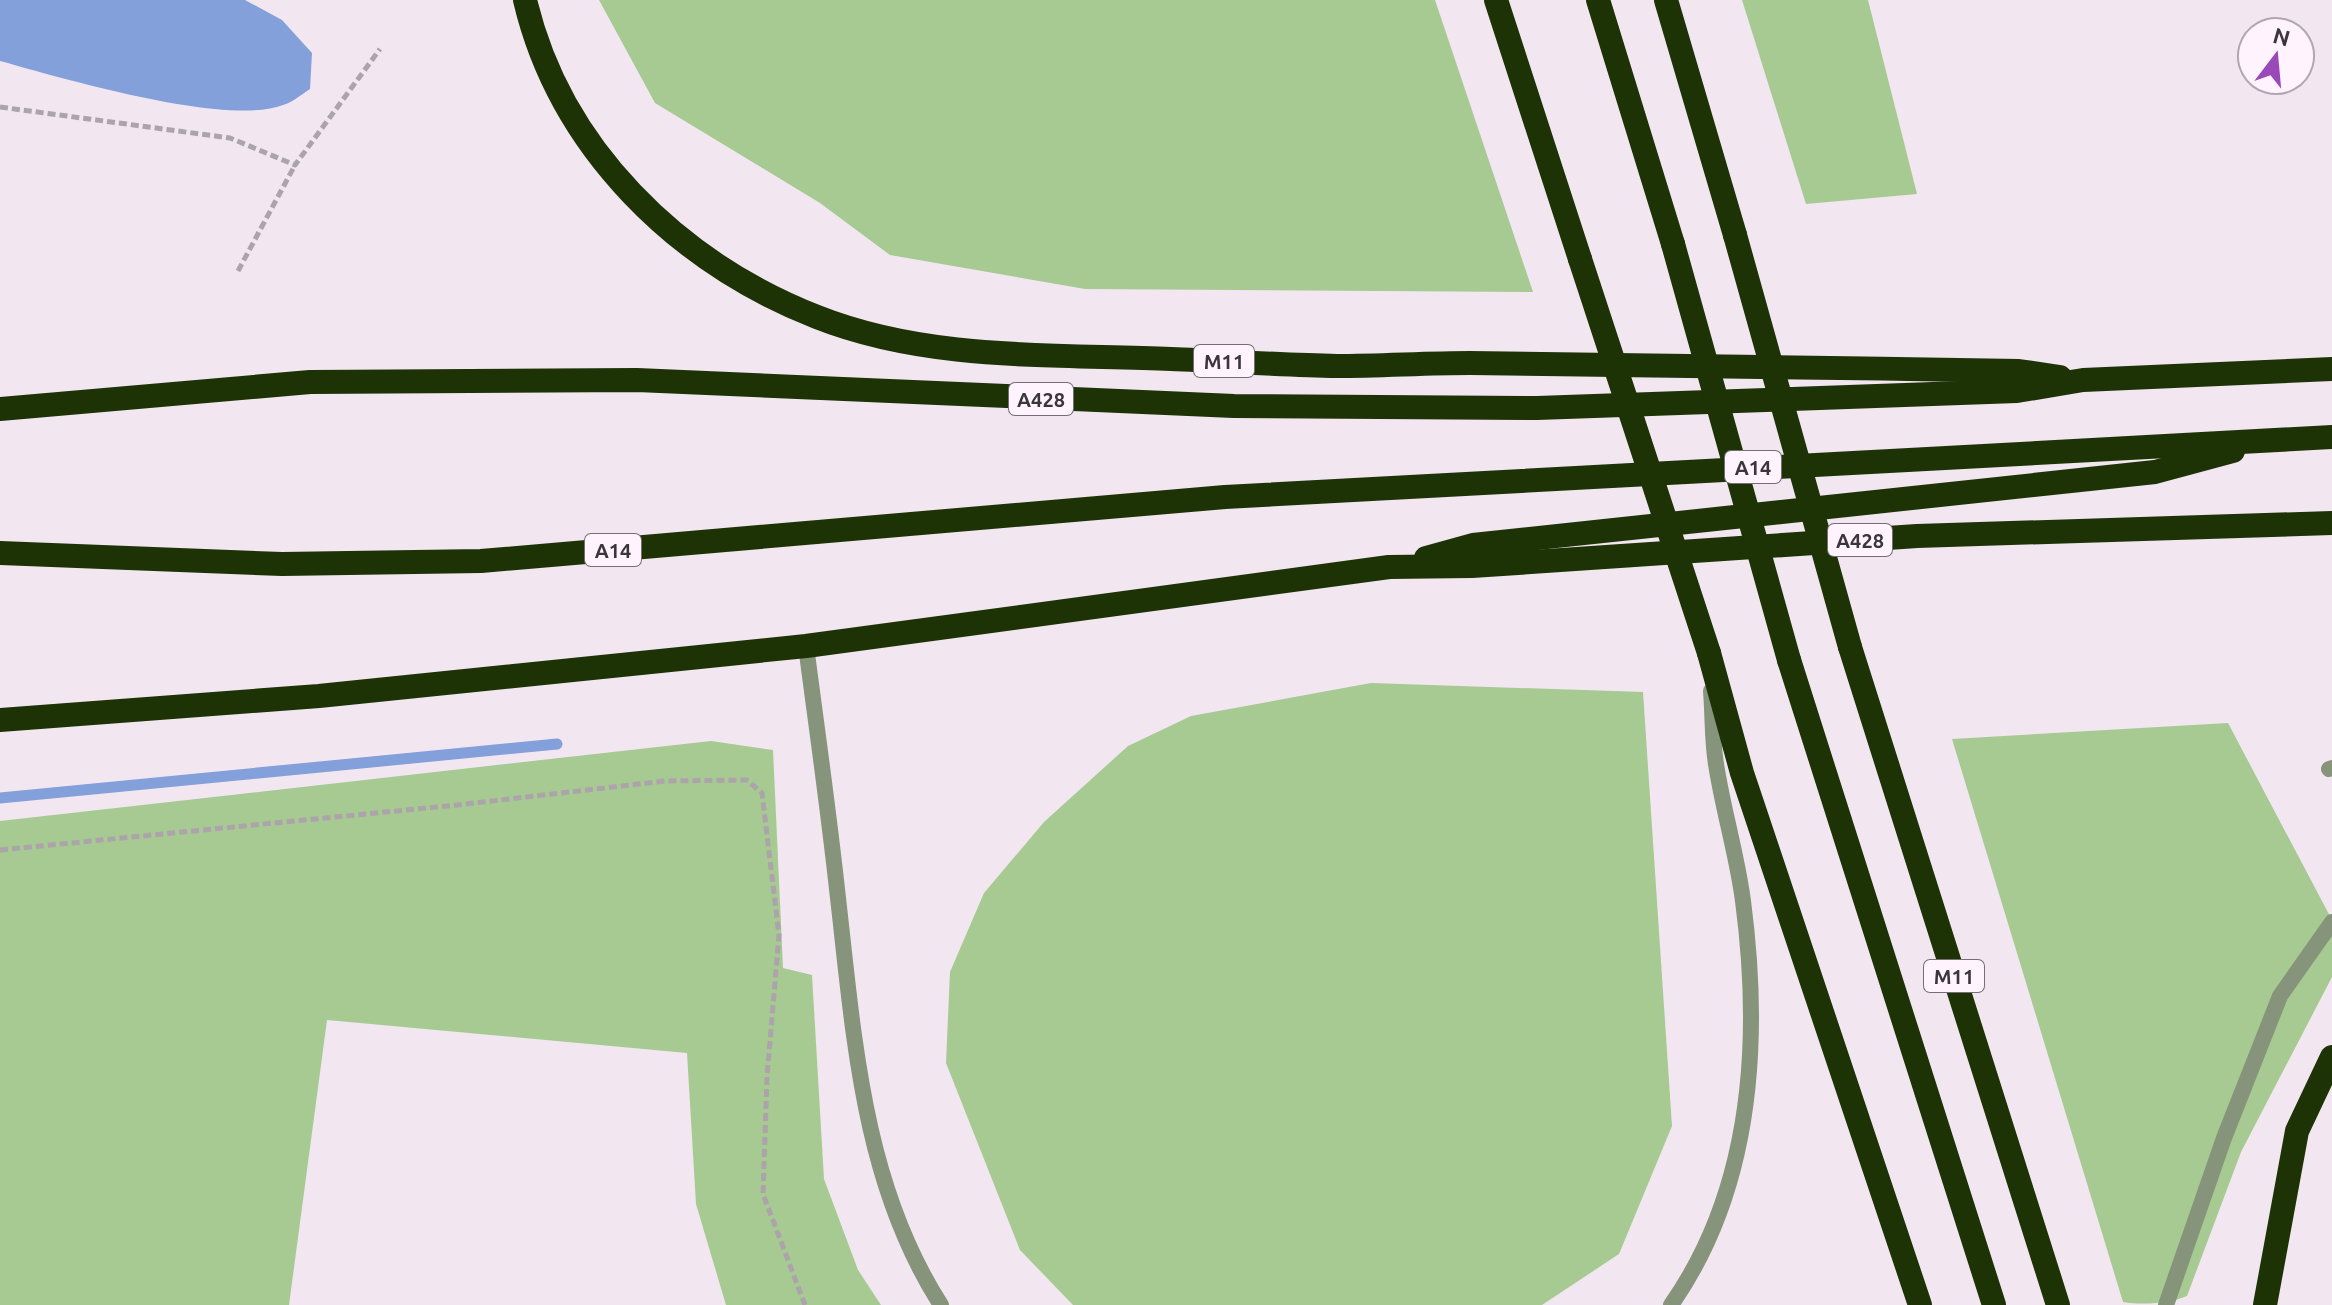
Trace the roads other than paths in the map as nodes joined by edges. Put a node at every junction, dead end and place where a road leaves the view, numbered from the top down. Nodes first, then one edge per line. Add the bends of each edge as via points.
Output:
1 (525, 0) edge
2 (1496, 0) edge
3 (1598, 0) edge
4 (1666, 0) edge
5 (2332, 369) edge
6 (2083, 380) junction
7 (0, 409) edge
8 (2281, 437) junction
9 (2332, 437) edge
10 (2332, 523) edge
11 (0, 553) edge
12 (1389, 567) junction
13 (806, 646) junction
14 (1709, 653) junction
15 (0, 720) edge
16 (2332, 922) edge
17 (2332, 1057) edge
18 (941, 1305) edge
19 (1671, 1305) edge
20 (1920, 1305) edge
21 (1994, 1305) edge
22 (2058, 1305) edge
23 (2166, 1305) edge
24 (2265, 1305) edge

1 - 6 highway, M11 via 554,85 605,167 638,200 684,241 775,299 883,338 950,349 1339,366 2019,371
2 - 14 highway, bridge
3 - 21 highway, M11, bridge via 1673,244 1789,660
4 - 22 highway, M11, bridge via 1850,647
5 - 6 highway
6 - 7 highway, A428 via 2017,391 1537,408 1218,406 637,380 310,382
8 - 9 highway, A14
8 - 11 highway, A14 via 1225,497 481,561 282,564
8 - 12 highway, A428 via 2155,472 1473,545
10 - 12 highway, A428 via 1917,536
12 - 13 highway, A428
13 - 15 highway, A428 via 319,696
13 - 18 lane via 855,1049 878,1165 904,1236
14 - 19 lane via 1716,762 1743,901 1751,1063 1738,1148 1713,1228
14 - 20 highway via 1742,773
16 - 23 lane via 2280,996
17 - 24 highway via 2297,1131

